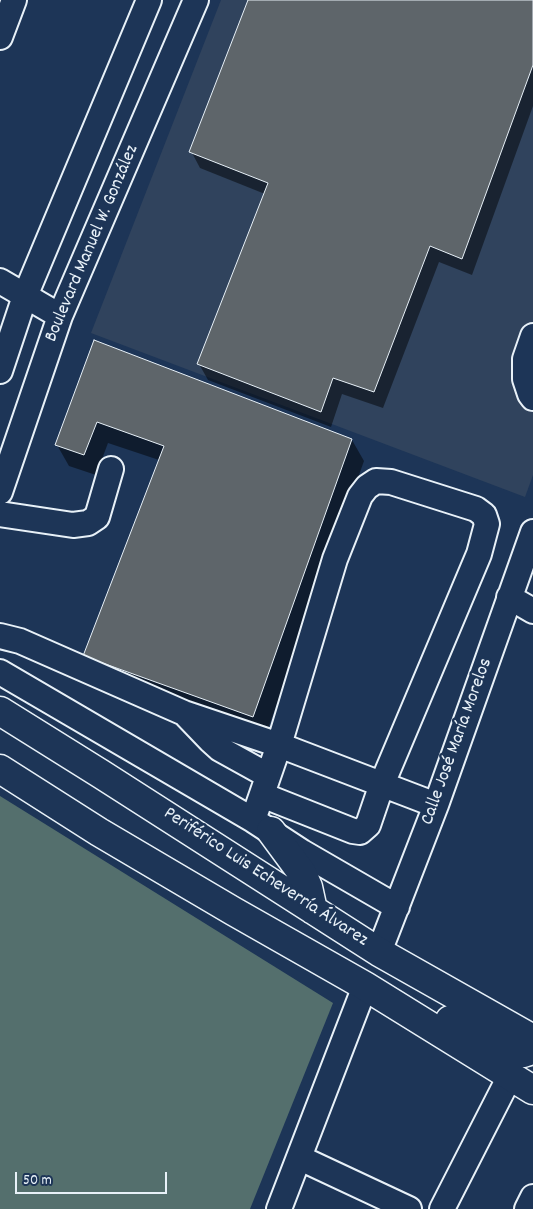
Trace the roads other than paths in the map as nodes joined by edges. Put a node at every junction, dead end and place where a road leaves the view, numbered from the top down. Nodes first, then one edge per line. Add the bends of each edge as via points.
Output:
1 (14, 0) edge
2 (150, 0) edge
3 (196, 0) edge
4 (0, 38) edge
5 (0, 280) edge
6 (25, 296) junction
7 (60, 316) junction
8 (533, 336) edge
9 (0, 371) edge
10 (533, 398) edge
11 (111, 469) dead end
12 (0, 492) edge
13 (0, 514) edge
14 (533, 532) edge
15 (509, 597) junction
16 (533, 611) edge
17 (0, 636) edge
18 (0, 672) edge
19 (0, 711) edge
20 (184, 713) junction
21 (279, 745) junction
22 (0, 769) edge
23 (382, 784) junction
24 (265, 785) junction
25 (436, 805) junction
26 (262, 825) junction
27 (397, 907) junction
28 (313, 910) junction
29 (379, 952) junction
30 (365, 986) junction
31 (414, 1015) junction
32 (533, 1039) edge
33 (533, 1050) edge
34 (510, 1076) junction
35 (533, 1090) edge
36 (300, 1158) junction
37 (533, 1197) edge
38 (279, 1209) edge
39 (409, 1209) edge
40 (442, 1209) edge
41 (527, 1209) edge

1 - 4 street
2 - 6 street
3 - 7 street, Boulevard Manuel W. González
5 - 6 street
6 - 7 street
6 - 9 street
7 - 12 street, Boulevard Manuel W. González
8 - 10 street via 524,359 525,379
11 - 13 street via 97,517 88,523 74,525
14 - 15 street, Calle José María Morelos
15 - 16 street
15 - 25 street, Calle José María Morelos
17 - 20 street via 20,641
18 - 26 street
19 - 28 main road, Periférico Luis Echeverría Álvarez
20 - 21 street
20 - 24 street via 220,749
21 - 23 street
21 - 23 street via 335,559 366,487 376,482 391,482 476,508 488,524 479,554
21 - 24 street
22 - 30 main road, Periférico Luis Echeverría Álvarez via 107,837
23 - 24 street via 368,825 360,832 352,831
23 - 25 street
24 - 26 street via 256,807
25 - 27 street, Calle José María Morelos
26 - 27 street
26 - 28 main road via 302,873
27 - 29 street, Calle José María Morelos
28 - 29 main road, Periférico Luis Echeverría Álvarez
29 - 32 main road, Periférico Luis Echeverría Álvarez
30 - 31 main road, Periférico Luis Echeverría Álvarez
30 - 36 street
31 - 33 main road via 453,1021 510,1051
31 - 34 main road, Periférico Luis Echeverría Álvarez
34 - 35 main road, Periférico Luis Echeverría Álvarez
34 - 40 street
36 - 38 street
36 - 39 street
37 - 41 street

